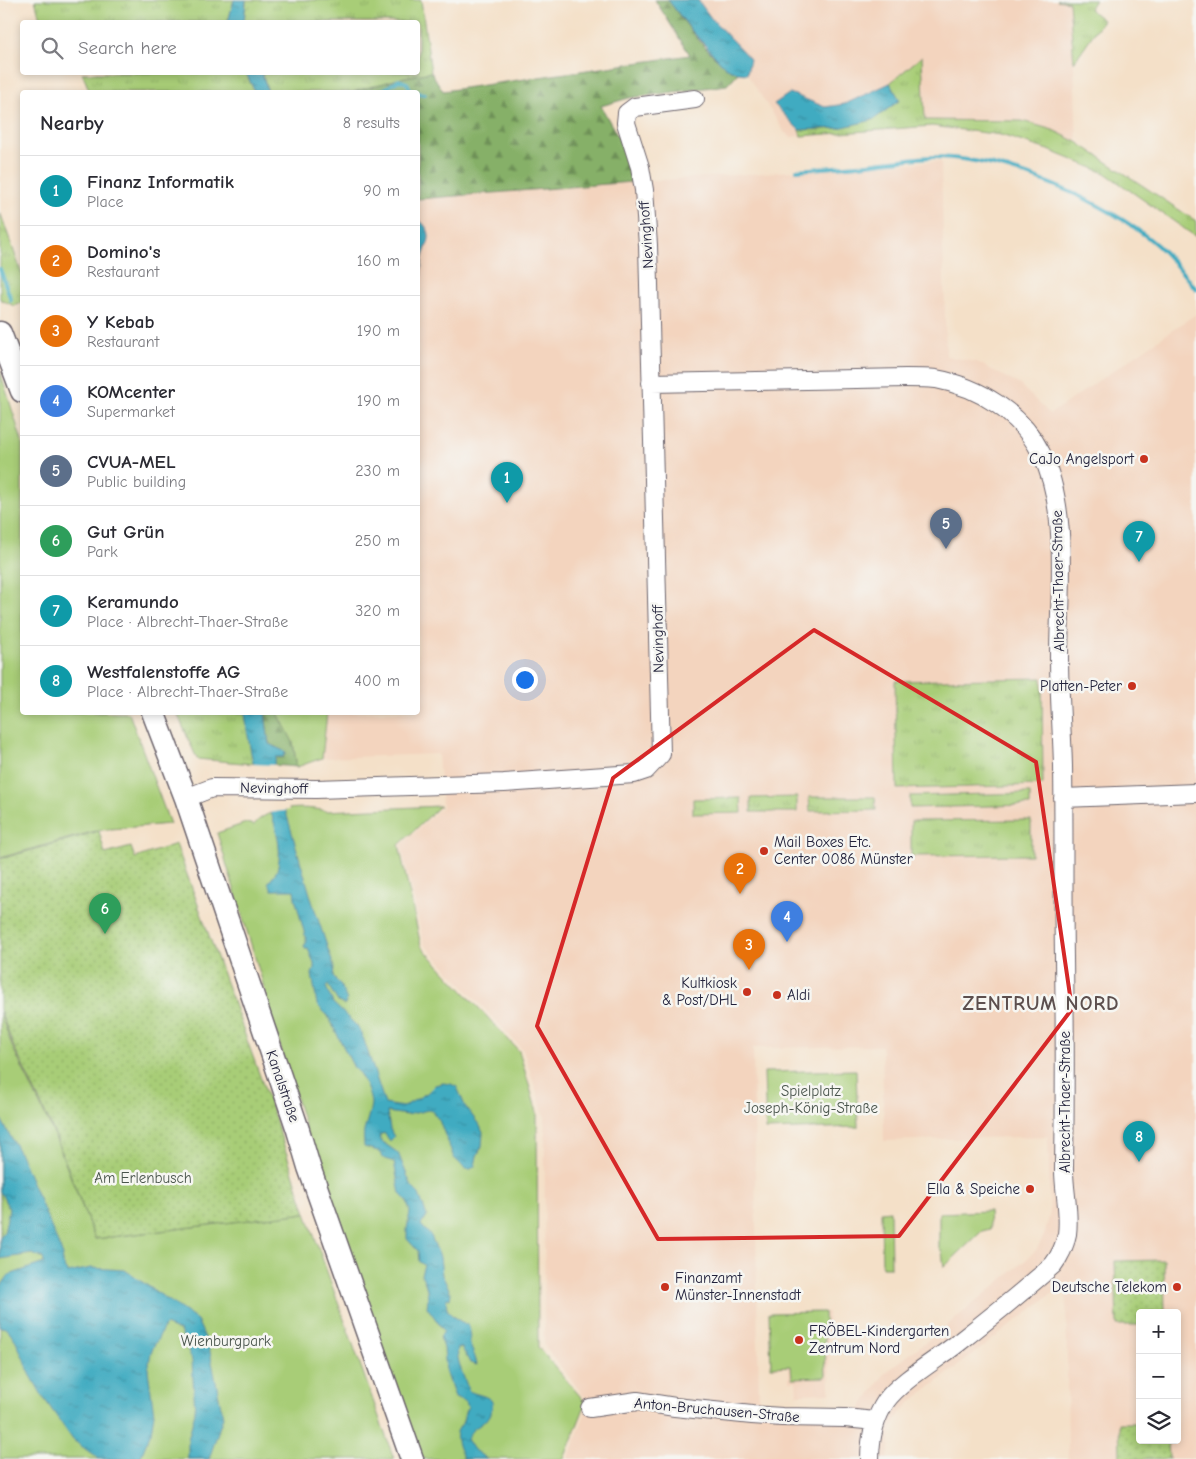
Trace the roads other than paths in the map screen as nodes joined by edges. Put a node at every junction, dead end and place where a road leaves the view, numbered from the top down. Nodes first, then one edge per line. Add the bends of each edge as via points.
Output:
1 (694, 99) dead end
2 (0, 333) edge
3 (6, 367) edge
4 (651, 382) junction
5 (20, 388) edge
6 (154, 715) edge
7 (1196, 793) edge
8 (186, 798) junction
9 (1063, 798) junction
10 (590, 1408) dead end
11 (875, 1421) junction
12 (412, 1459) edge
13 (870, 1459) edge

1 - 4 street, Nevinghoff via 635,108 625,118 644,190
2 - 3 main road
3 - 5 main road
4 - 8 street, Nevinghoff via 661,754 646,770 634,774 504,783 303,789 212,788
4 - 9 street, Albrecht-Thaer-Straße via 933,379 956,384 984,396 1022,426 1042,454 1053,480 1059,518
6 - 8 main road, Kanalstraße
7 - 9 street
8 - 12 main road, Kanalstraße via 309,1166
9 - 11 street, Albrecht-Thaer-Straße via 1066,1237 1052,1265 894,1391
10 - 11 street, Anton-Bruchausen-Straße via 637,1401 782,1418
11 - 13 street

